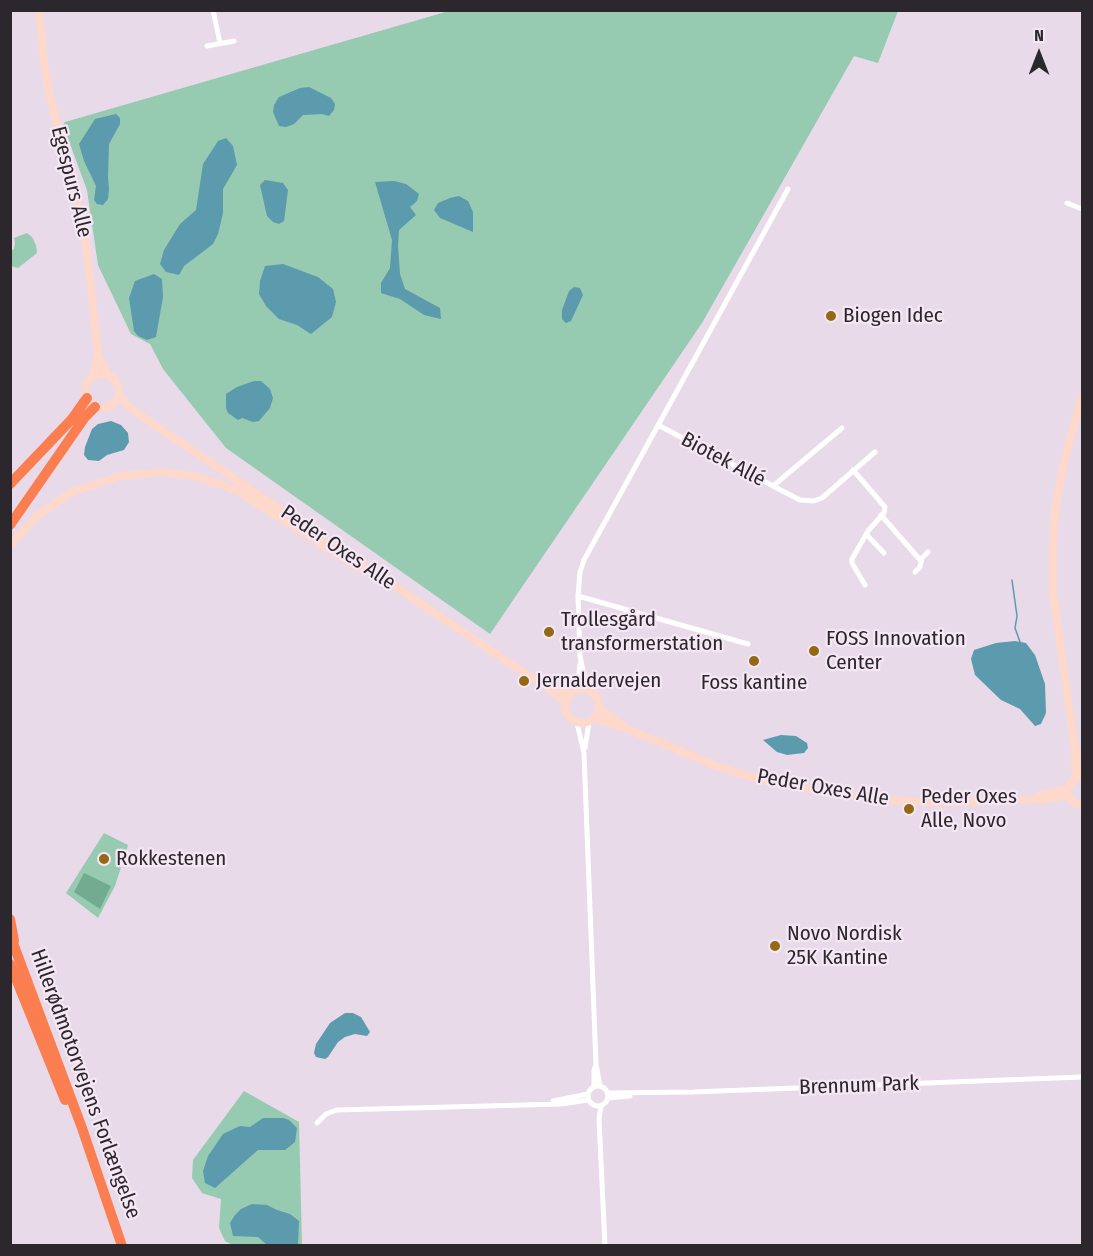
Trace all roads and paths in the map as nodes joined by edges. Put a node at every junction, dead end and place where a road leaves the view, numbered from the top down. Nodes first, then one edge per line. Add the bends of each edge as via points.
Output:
1 (39, 10) edge
2 (213, 10) edge
3 (234, 41) dead end
4 (220, 44) junction
5 (207, 46) dead end
6 (788, 189) dead end
7 (1067, 203) dead end
8 (1083, 209) edge
9 (98, 355) junction
10 (108, 375) junction
11 (93, 377) junction
12 (119, 395) junction
13 (1083, 396) edge
14 (87, 398) junction
15 (114, 404) junction
16 (96, 407) junction
17 (132, 410) junction
18 (658, 425) junction
19 (842, 428) dead end
20 (874, 452) dead end
21 (853, 470) junction
22 (10, 484) edge
23 (773, 486) junction
24 (881, 515) junction
25 (10, 525) edge
26 (866, 534) junction
27 (10, 545) edge
28 (928, 552) dead end
29 (884, 553) dead end
30 (921, 561) junction
31 (915, 572) dead end
32 (865, 585) dead end
33 (397, 587) junction
34 (578, 596) junction
35 (748, 644) dead end
36 (580, 656) junction
37 (544, 684) junction
38 (587, 690) junction
39 (574, 692) junction
40 (566, 702) junction
41 (599, 708) junction
42 (592, 720) junction
43 (577, 723) junction
44 (630, 730) junction
45 (584, 753) junction
46 (1080, 777) edge
47 (1068, 792) junction
48 (1083, 805) edge
49 (10, 919) edge
50 (10, 935) edge
51 (15, 947) junction
52 (10, 964) edge
53 (1083, 1077) edge
54 (597, 1086) junction
55 (608, 1096) junction
56 (588, 1097) junction
57 (598, 1106) junction
58 (317, 1123) dead end
59 (82, 1128) junction
60 (122, 1245) edge
61 (605, 1245) edge

1 - 9 street, Egespurs Alle via 49,93 86,244
2 - 4 street
3 - 4 street
4 - 5 street
6 - 18 street
7 - 8 street
9 - 10 street, Egespurs Alle
9 - 11 street, Egespurs Alle
10 - 11 street
10 - 12 street via 117,383
11 - 14 street via 86,386
12 - 15 street
12 - 17 street, Peder Oxes Alle
13 - 46 street via 1056,502 1052,571
14 - 16 street
14 - 22 highway
15 - 16 street
15 - 17 street, Peder Oxes Alle
16 - 25 highway
17 - 33 street, Peder Oxes Alle
18 - 23 street, Biotek Allé
18 - 34 street via 584,560
19 - 23 street, Biotek Allé
20 - 21 street
21 - 23 street via 814,501 800,500
21 - 24 street via 885,506
24 - 26 street
24 - 30 street
26 - 29 street
26 - 32 street via 852,559
27 - 33 street via 38,515 70,493 120,476 179,473 242,494 356,566
28 - 30 street
30 - 31 street
33 - 37 street, Peder Oxes Alle
34 - 35 street
34 - 36 street
36 - 38 street
36 - 39 street
37 - 39 street, Peder Oxes Alle
37 - 40 street, Peder Oxes Alle
38 - 39 street
38 - 41 street via 596,697
39 - 40 street
40 - 43 street via 567,715
41 - 42 street
41 - 44 street, Peder Oxes Alle
42 - 43 street
42 - 44 street, Peder Oxes Alle
42 - 45 street
43 - 45 street
44 - 47 street, Peder Oxes Alle via 718,767 807,789 939,803 1023,799
45 - 54 street
46 - 47 street via 1069,784
47 - 48 street via 1073,802
49 - 51 highway
50 - 51 highway, Hillerødmotorvejens Forlængelse
51 - 59 highway, Hillerødmotorvejens Forlængelse
52 - 59 highway via 63,1097
53 - 55 street, Brennum Park
54 - 55 street via 606,1089
54 - 56 street
55 - 57 street
56 - 57 street
56 - 58 street via 561,1104 337,1110
57 - 61 street
59 - 60 highway, Hillerødmotorvejens Forlængelse

